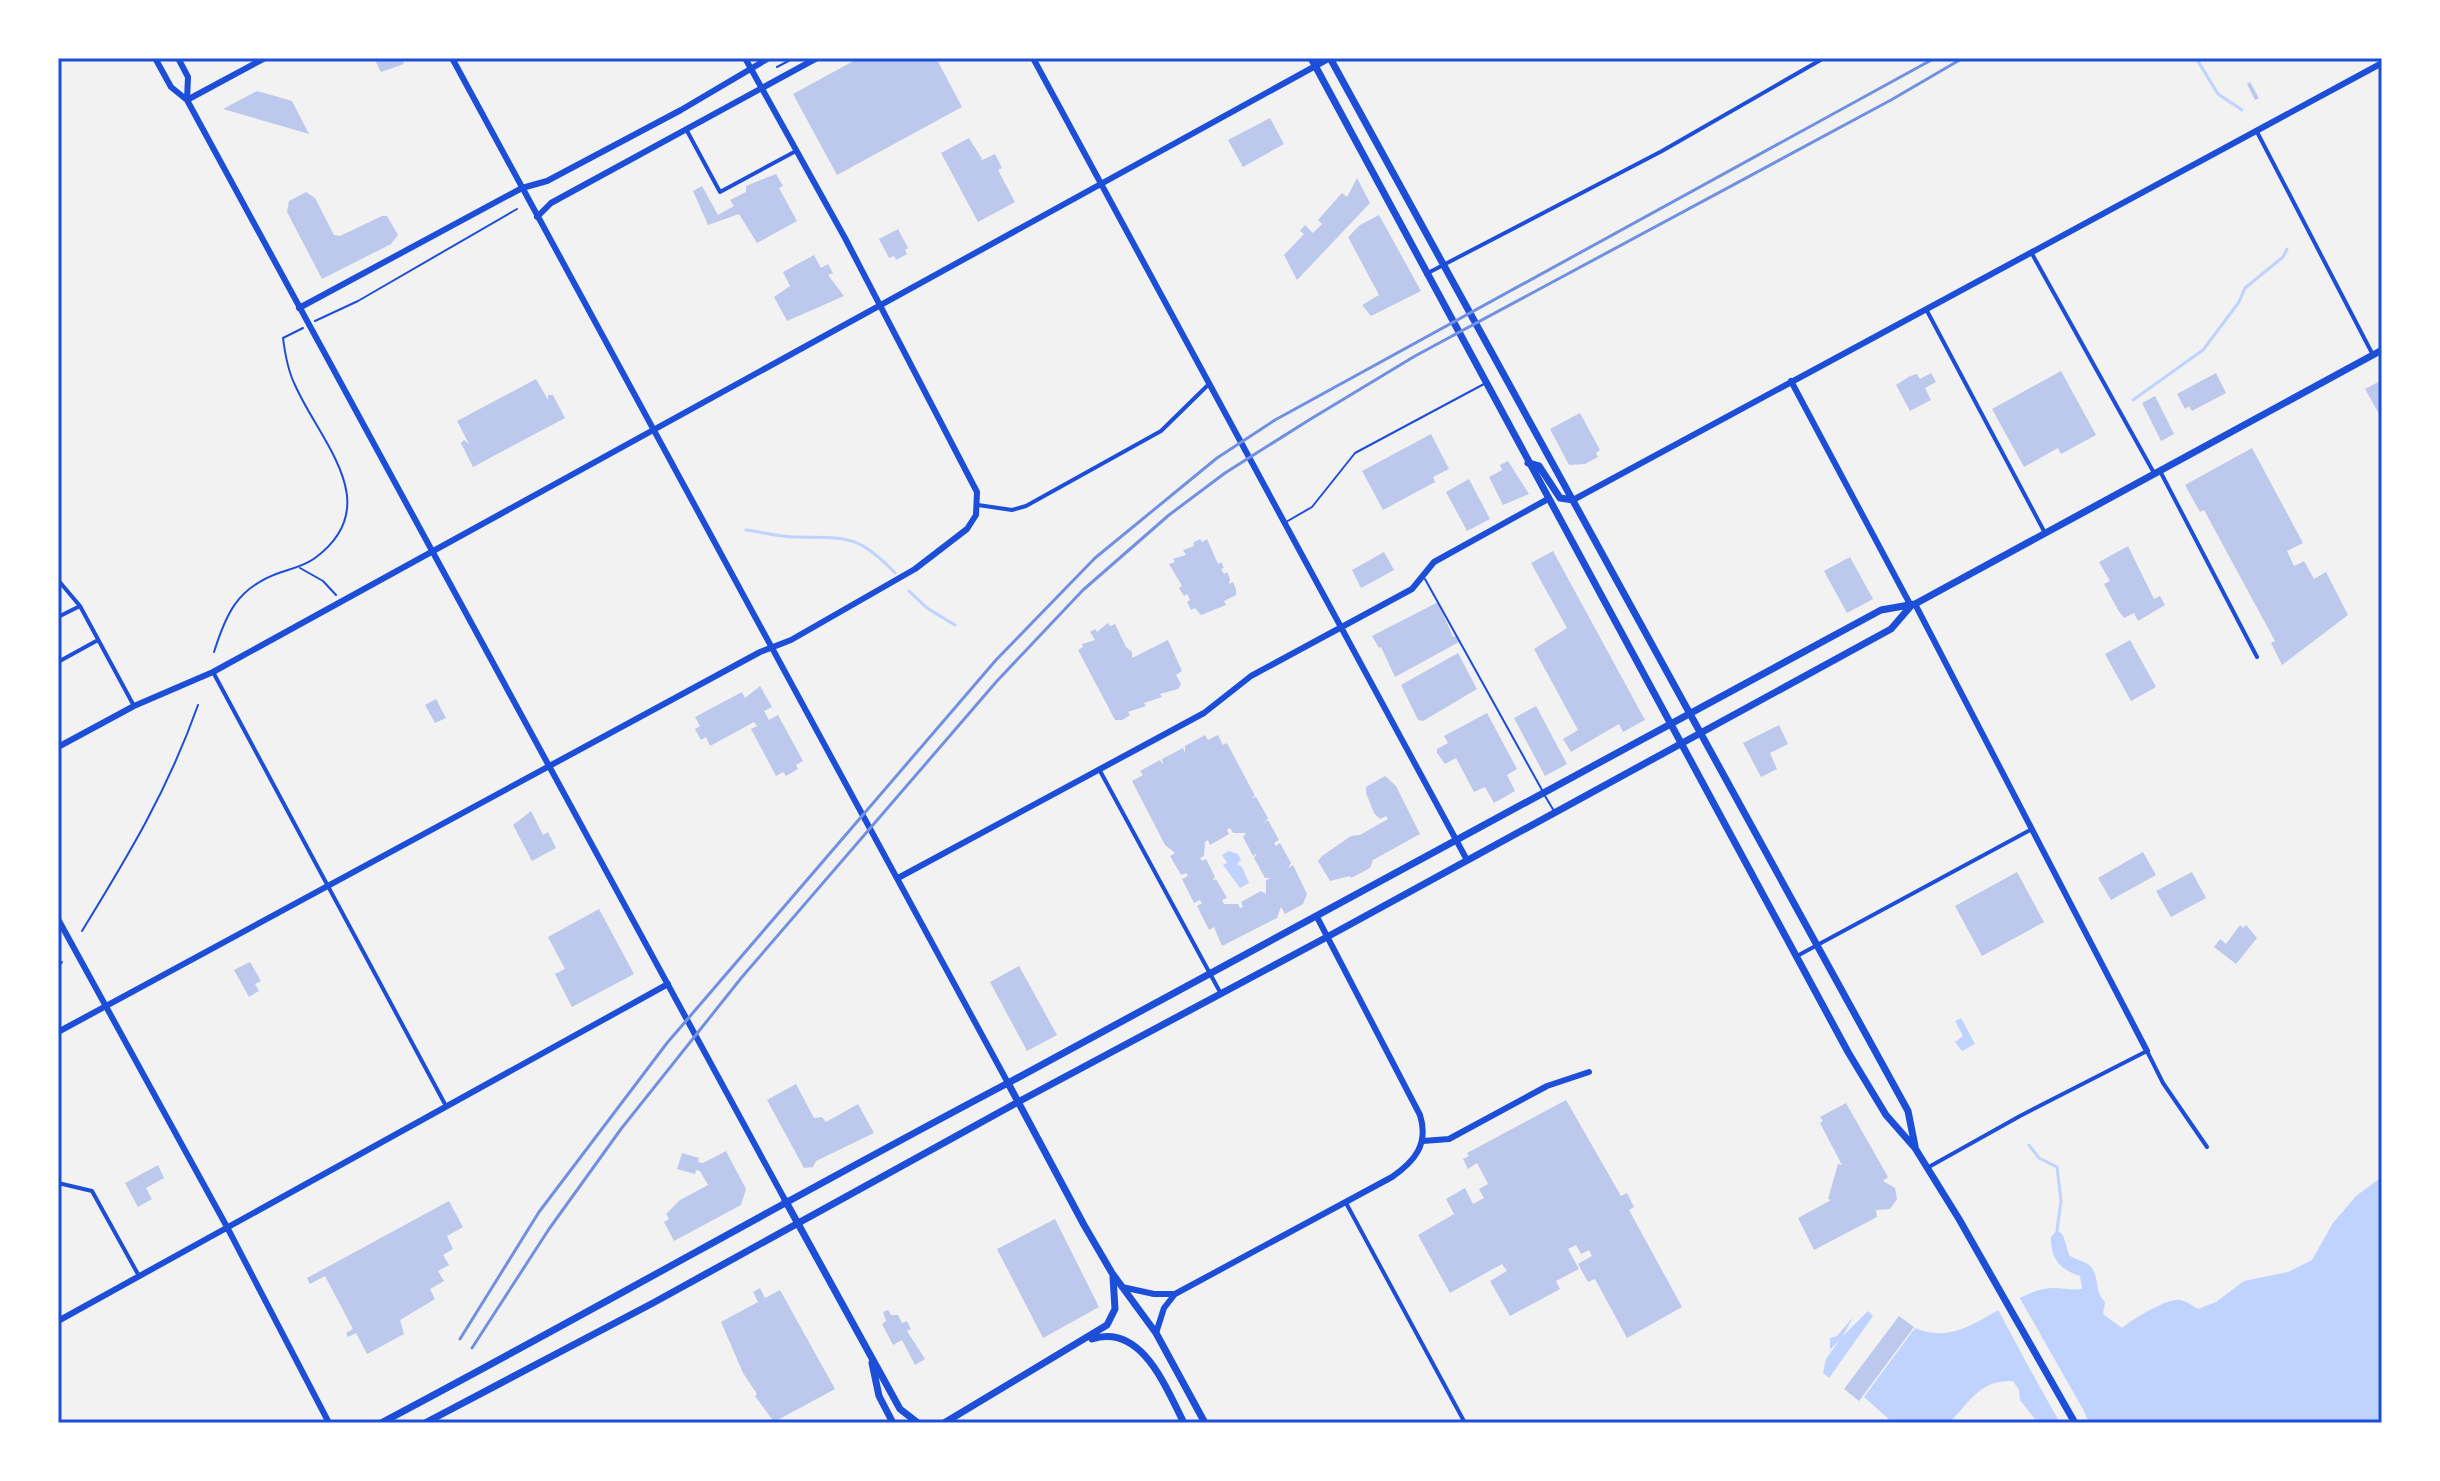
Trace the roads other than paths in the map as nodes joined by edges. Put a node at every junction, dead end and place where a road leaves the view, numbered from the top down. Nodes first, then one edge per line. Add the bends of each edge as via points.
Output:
1 (155, 58) edge
2 (178, 58) edge
3 (265, 58) edge
4 (452, 58) edge
5 (745, 58) edge
6 (769, 58) edge
7 (817, 58) edge
8 (1033, 58) edge
9 (1330, 58) edge
10 (1824, 58) edge
11 (1313, 62) edge
12 (2382, 63) edge
13 (751, 68) junction
14 (762, 88) junction
15 (187, 100) junction
16 (686, 129) junction
17 (2256, 130) junction
18 (798, 150) junction
19 (1100, 183) junction
20 (522, 188) junction
21 (537, 217) junction
22 (2031, 252) junction
23 (1445, 264) junction
24 (1426, 274) junction
25 (880, 304) junction
26 (299, 308) junction
27 (1926, 309) junction
28 (2382, 350) edge
29 (2373, 355) junction
30 (1791, 381) junction
31 (1209, 384) junction
32 (1485, 384) junction
33 (653, 427) junction
34 (1528, 463) junction
35 (2158, 472) junction
36 (1548, 499) junction
37 (1573, 500) junction
38 (978, 505) junction
39 (1284, 523) junction
40 (2045, 533) junction
41 (429, 550) junction
42 (1424, 576) junction
43 (58, 580) edge
44 (1913, 605) junction
45 (80, 606) junction
46 (58, 617) edge
47 (1341, 628) junction
48 (98, 640) junction
49 (773, 645) junction
50 (2257, 657) dead end
51 (58, 662) edge
52 (213, 672) junction
53 (134, 706) junction
54 (1687, 712) junction
55 (1669, 722) junction
56 (1699, 734) junction
57 (1681, 744) junction
58 (58, 747) edge
59 (550, 767) junction
60 (1099, 769) junction
61 (1544, 793) junction
62 (1554, 812) junction
63 (2032, 829) junction
64 (1455, 838) junction
65 (1467, 860) junction
66 (898, 878) junction
67 (328, 886) junction
68 (1317, 917) junction
69 (58, 919) edge
70 (1327, 937) junction
71 (1816, 946) junction
72 (1797, 956) junction
73 (1210, 974) junction
74 (668, 984) junction
75 (1221, 994) junction
76 (106, 1006) junction
77 (58, 1032) edge
78 (2147, 1051) junction
79 (1589, 1072) dead end
80 (1008, 1083) junction
81 (1018, 1102) junction
82 (447, 1108) junction
83 (1423, 1141) junction
84 (2207, 1147) dead end
85 (1915, 1148) junction
86 (1927, 1168) junction
87 (58, 1183) edge
88 (785, 1200) junction
89 (1346, 1203) junction
90 (797, 1223) junction
91 (227, 1227) junction
92 (1112, 1273) junction
93 (139, 1276) junction
94 (1122, 1287) junction
95 (1175, 1294) junction
96 (58, 1321) edge
97 (1156, 1333) junction
98 (1082, 1343) junction
99 (871, 1357) junction
100 (329, 1423) edge
101 (381, 1423) edge
102 (425, 1423) edge
103 (893, 1423) edge
104 (918, 1423) edge
105 (944, 1423) edge
106 (1184, 1423) edge
107 (1205, 1423) edge
108 (1465, 1423) edge
109 (2075, 1423) edge

1 - 15 street via 171,87
2 - 15 street via 188,77
3 - 15 street
4 - 20 street
5 - 13 street
6 - 13 street
7 - 14 street
8 - 19 street
9 - 11 street
9 - 23 main road
10 - 23 street via 1662,151
11 - 19 street
11 - 24 main road
12 - 17 street
13 - 14 street
13 - 20 street via 547,181
14 - 16 street
14 - 18 street
15 - 26 street
16 - 18 street via 720,192
16 - 21 street via 551,203
17 - 22 street
17 - 29 street
18 - 25 street
19 - 25 street
19 - 31 street
20 - 21 street
20 - 26 street
21 - 33 street
22 - 27 street
22 - 35 street
23 - 24 street
23 - 37 main road
24 - 32 main road
25 - 33 street via 815,344
25 - 38 street via 977,492
26 - 41 street
27 - 30 street
27 - 40 street
28 - 29 main road
29 - 35 main road
30 - 37 street
30 - 44 street
31 - 38 street via 1161,431 1026,506 1012,510
31 - 39 street
32 - 34 main road
32 - 39 lane via 1355,453 1312,507
33 - 41 street
33 - 49 street
34 - 36 main road
34 - 37 main road via 1539,466 1560,498
35 - 40 main road
35 - 50 street
36 - 42 street via 1434,562
36 - 55 main road
37 - 54 main road
38 - 49 street via 967,529 905,576
39 - 47 street
40 - 44 main road
41 - 52 street
41 - 59 street
42 - 47 street via 1412,589
42 - 61 lane
43 - 45 street
44 - 54 main road via 1881,610
44 - 56 main road via 1891,629
44 - 63 street
45 - 46 street
45 - 48 street
47 - 60 street via 1245,680 1204,713
47 - 64 street
48 - 51 street
48 - 53 street
49 - 59 street
49 - 66 street
52 - 53 street
52 - 67 street
53 - 58 street
54 - 55 main road
54 - 56 main road
55 - 57 main road
55 - 61 main road
56 - 57 main road
56 - 71 main road
57 - 62 main road
57 - 72 main road
59 - 67 street
59 - 74 street
60 - 66 street
60 - 73 street
61 - 62 lane
61 - 64 main road
62 - 65 main road
63 - 71 street
63 - 78 street
64 - 65 street
64 - 68 main road
65 - 70 main road
66 - 80 street
67 - 76 street
67 - 82 street
68 - 70 street
68 - 73 main road
69 - 76 street
70 - 75 main road
70 - 83 street via 1420,1115
71 - 72 street
71 - 85 main road via 1908,1111
72 - 85 main road via 1886,1115
73 - 75 street
73 - 80 main road
74 - 82 street
74 - 88 street
75 - 81 main road
76 - 77 street
76 - 91 street
78 - 84 street
78 - 86 street
79 - 83 street via 1547,1086 1456,1136
80 - 81 main road
80 - 88 main road
81 - 90 main road
81 - 92 main road
82 - 91 street
83 - 89 street via 1399,1172
85 - 86 main road
86 - 109 main road
87 - 93 street via 92,1191
88 - 90 main road
88 - 101 main road
89 - 95 street
89 - 108 street
90 - 99 main road
90 - 102 main road
91 - 93 street
91 - 100 street
92 - 94 main road
92 - 98 main road via 1114,1318
93 - 96 street
94 - 95 street
94 - 97 main road
95 - 97 street
97 - 107 main road
98 - 105 main road
98 - 106 main road via 1106,1336 1136,1345
99 - 103 main road via 879,1396
99 - 104 main road via 900,1409

